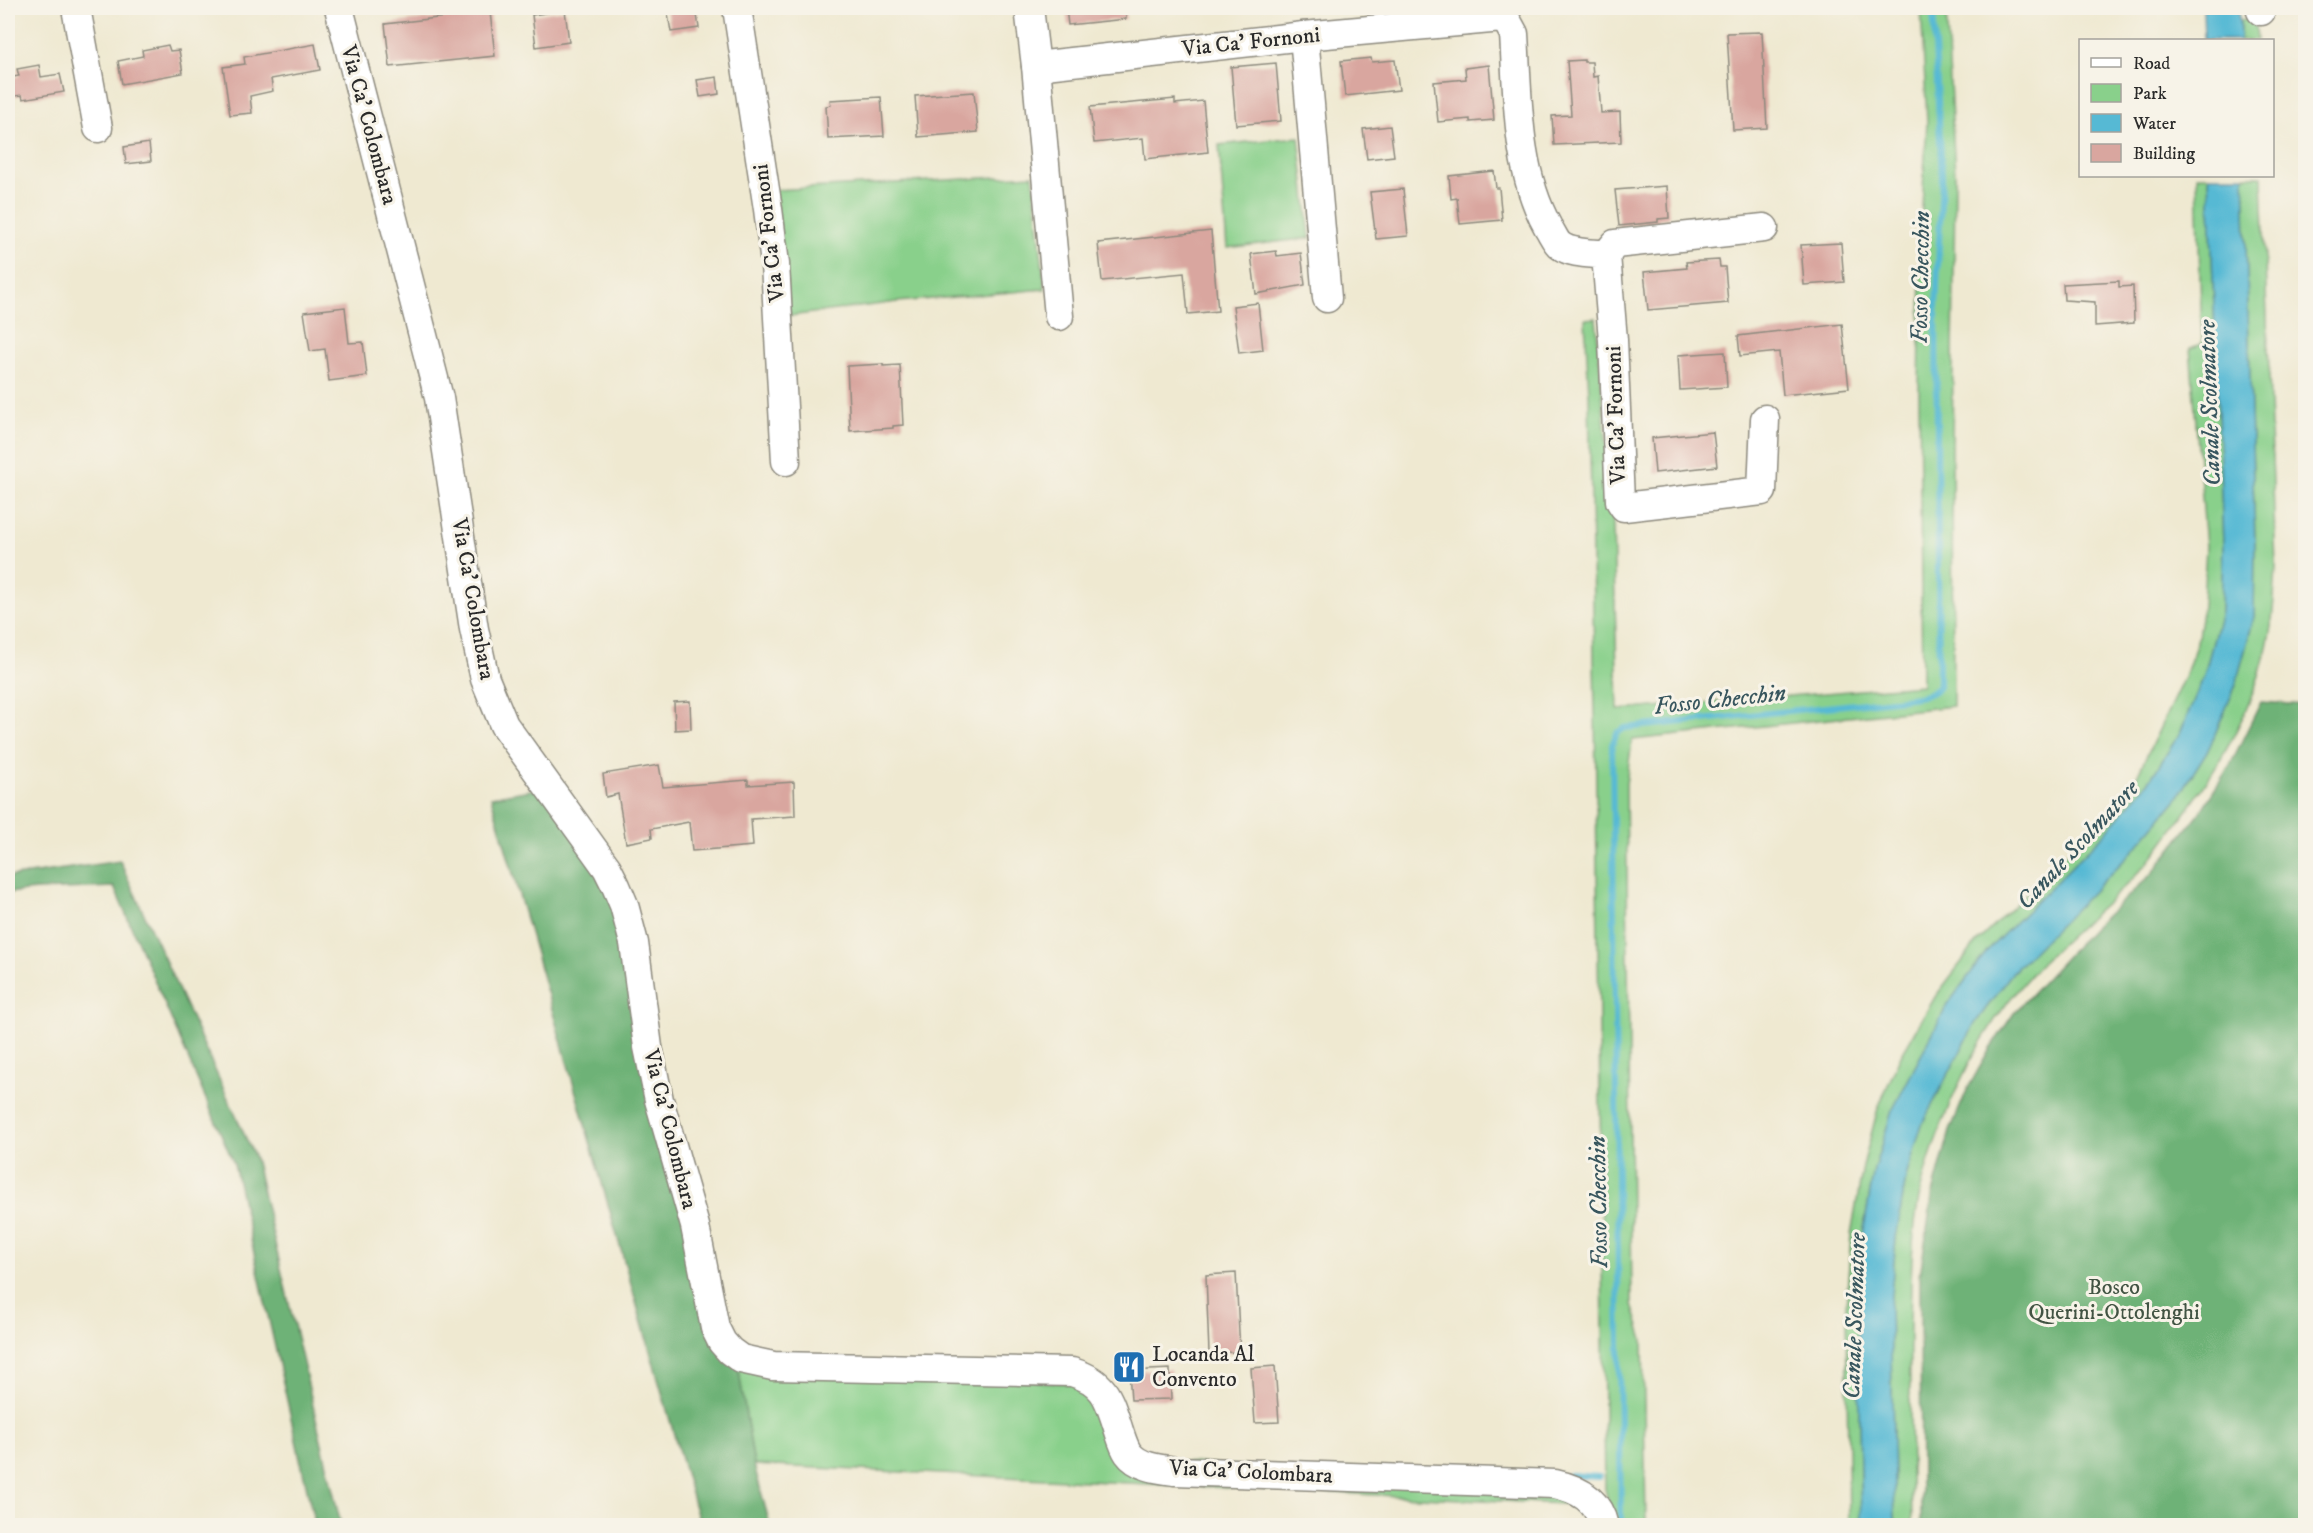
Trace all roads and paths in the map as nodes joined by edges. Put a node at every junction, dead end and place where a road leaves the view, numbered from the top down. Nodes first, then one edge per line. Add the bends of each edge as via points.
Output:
1 (76, 8) edge
2 (339, 8) edge
3 (737, 8) edge
4 (1029, 8) edge
5 (1304, 36) junction
6 (1036, 66) junction
7 (98, 128) dead end
8 (1764, 228) dead end
9 (1606, 255) junction
10 (1327, 298) dead end
11 (1059, 316) dead end
12 (1765, 418) dead end
13 (786, 461) dead end
14 (1604, 1526) edge

1 - 7 street
2 - 14 street, Via Ca' Colombara via 439,398 485,680 504,724 607,868 624,905 658,1101 695,1226 711,1311 722,1342 741,1359 773,1366 1072,1372 1089,1377 1100,1387 1109,1399 1128,1453 1155,1468 1555,1484 1586,1496 1595,1505
3 - 13 street, Via Ca' Fornoni via 773,253
4 - 6 street
5 - 6 street, Via Ca' Fornoni
5 - 9 street, Via Ca' Fornoni via 1503,18 1514,34 1522,147 1544,219 1561,246
5 - 10 street
6 - 11 street
8 - 9 street via 1615,244
9 - 12 street, Via Ca' Fornoni via 1620,501 1624,507 1762,491

